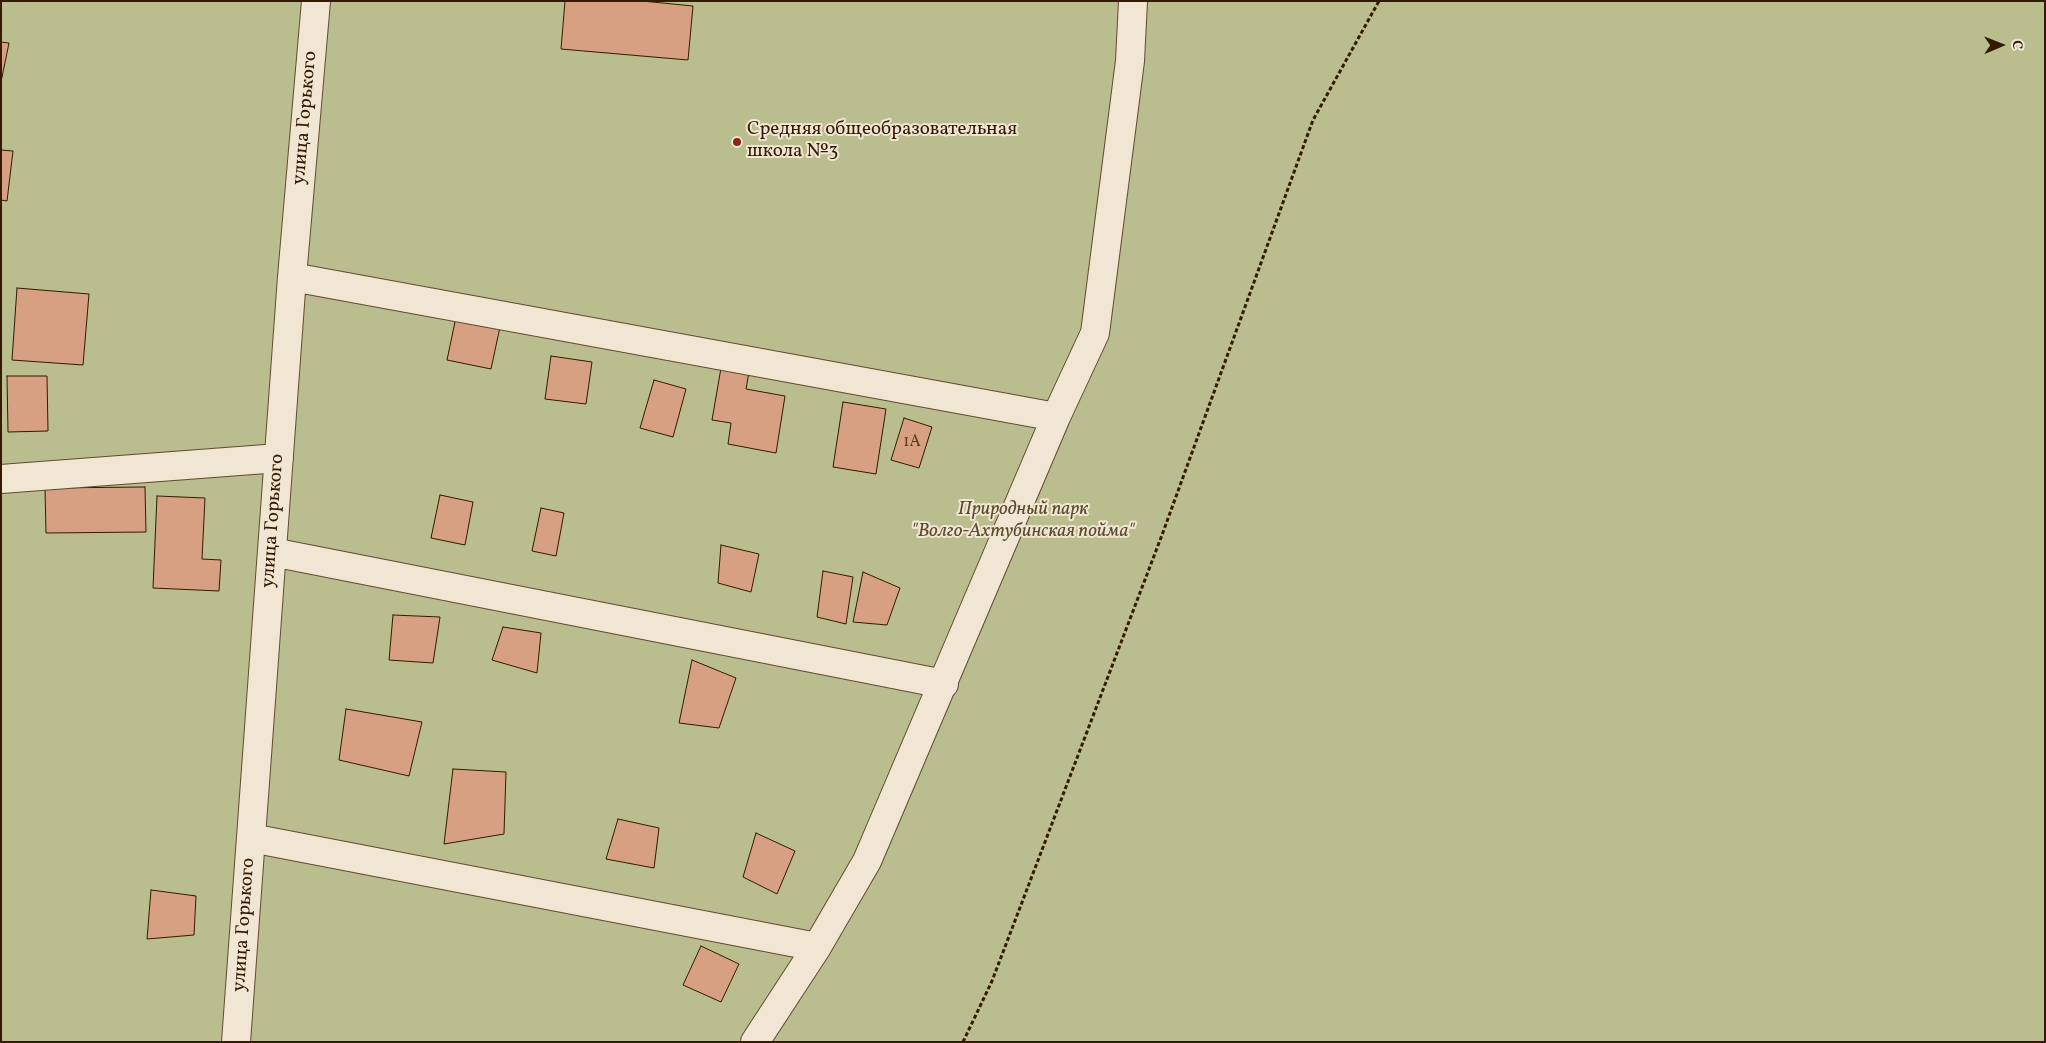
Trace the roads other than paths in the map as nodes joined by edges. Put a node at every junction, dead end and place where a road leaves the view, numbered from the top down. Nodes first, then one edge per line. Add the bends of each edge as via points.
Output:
1 (316, 1) edge
2 (1133, 1) edge
3 (292, 277) junction
4 (1056, 416) junction
5 (278, 458) junction
6 (1, 479) edge
7 (272, 552) junction
8 (944, 684) junction
9 (251, 838) junction
10 (817, 947) junction
11 (236, 1042) edge
12 (755, 1042) edge

1 - 3 street, улица Горького
2 - 4 street via 1130,61 1095,333
3 - 4 street
3 - 5 street, улица Горького
4 - 8 street
5 - 6 street
5 - 7 street, улица Горького
7 - 8 street
7 - 9 street, улица Горького
8 - 10 street via 867,861
9 - 10 street
9 - 11 street, улица Горького
10 - 12 street

